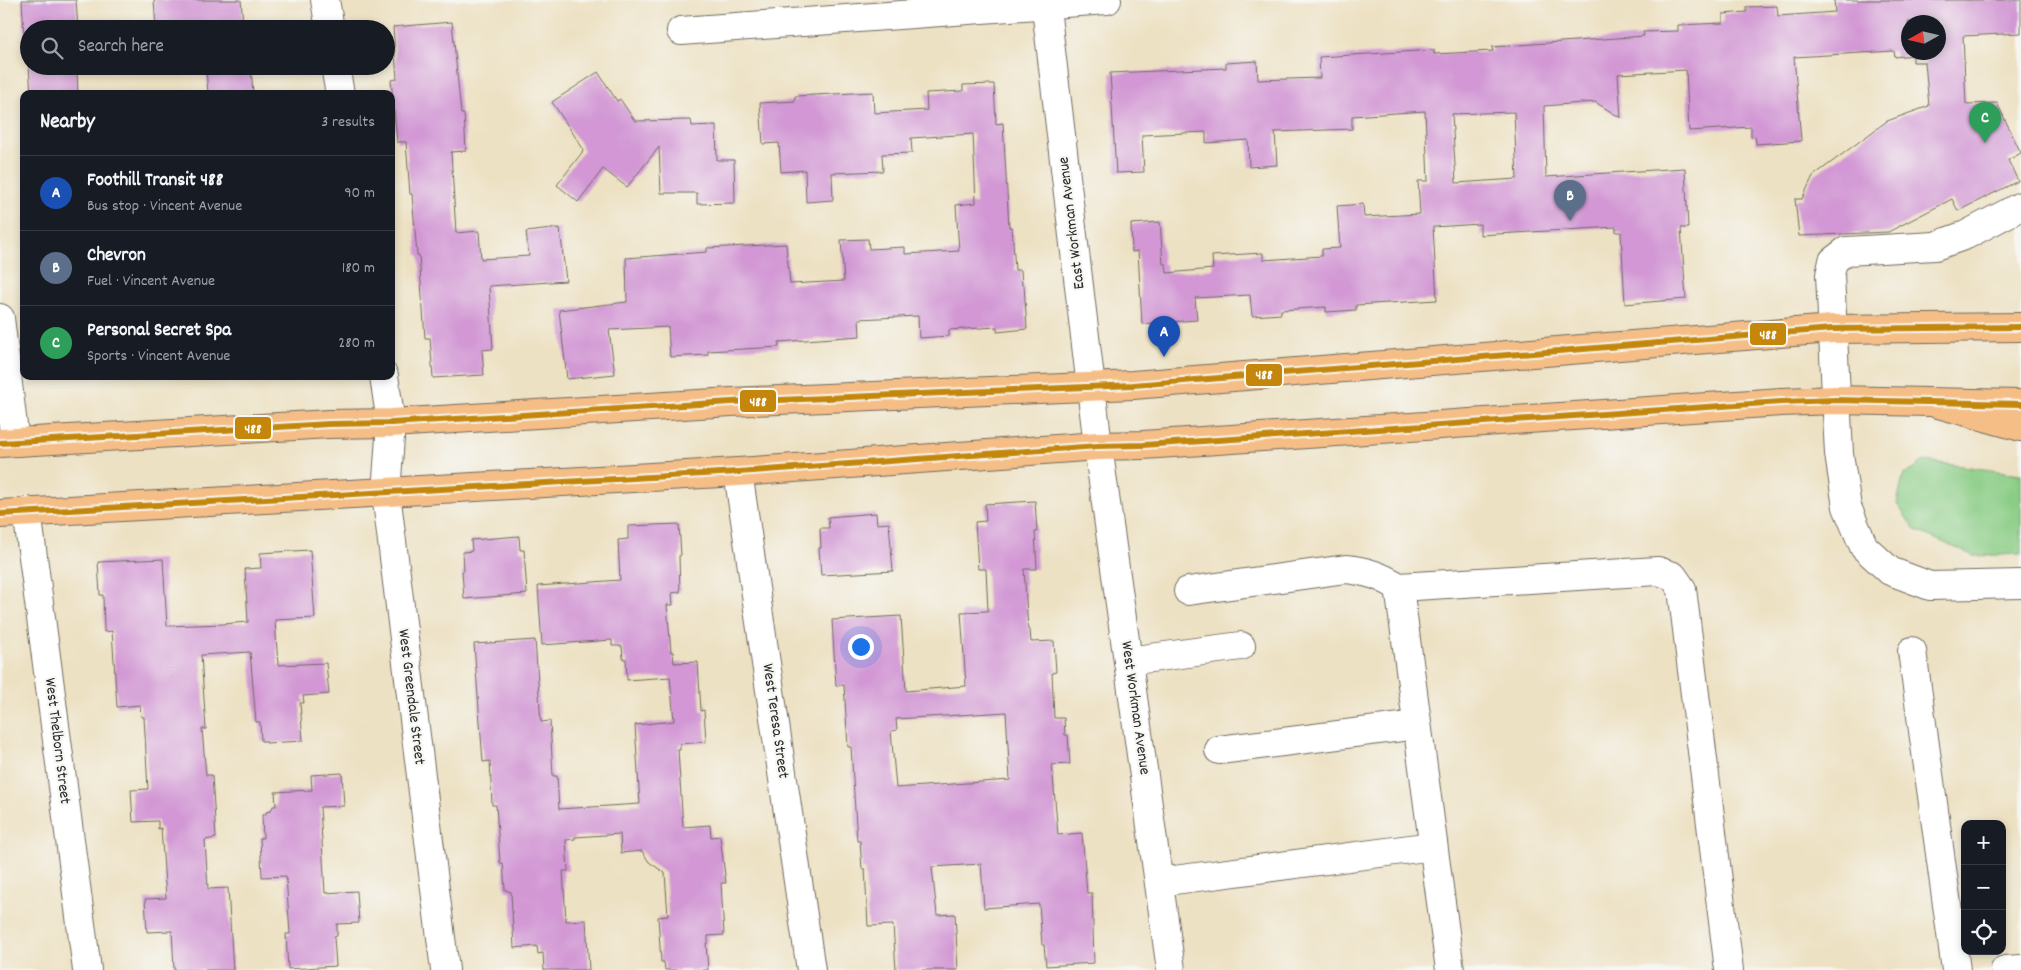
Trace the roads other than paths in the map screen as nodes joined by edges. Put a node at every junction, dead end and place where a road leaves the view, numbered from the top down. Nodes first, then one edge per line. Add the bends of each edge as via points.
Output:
1 (325, 0) edge
2 (1107, 0) edge
3 (1045, 2) edge
4 (328, 20) edge
5 (681, 31) dead end
6 (337, 75) edge
7 (339, 90) edge
8 (2021, 206) edge
9 (0, 318) edge
10 (2021, 327) edge
11 (1832, 330) junction
12 (385, 380) edge
13 (1091, 388) junction
14 (1835, 400) junction
15 (1935, 404) junction
16 (2021, 404) edge
17 (391, 423) junction
18 (2021, 427) edge
19 (8, 443) edge
20 (1098, 446) junction
21 (738, 472) junction
22 (386, 493) junction
23 (27, 511) junction
24 (0, 514) edge
25 (2021, 584) edge
26 (1399, 587) junction
27 (1188, 591) dead end
28 (1242, 646) dead end
29 (1912, 651) dead end
30 (1128, 660) junction
31 (1417, 725) junction
32 (1219, 750) dead end
33 (1433, 846) junction
34 (1159, 882) junction
35 (2021, 969) edge
36 (87, 970) edge
37 (445, 970) edge
38 (811, 970) edge
39 (1171, 970) edge
40 (1450, 970) edge
41 (1729, 970) edge
42 (1956, 970) edge
43 (2005, 970) edge

1 - 4 street
2 - 3 street
3 - 5 street
3 - 13 street, East Workman Avenue
6 - 7 street
8 - 11 street via 1966,235 1936,246 1846,251 1833,261 1830,276
9 - 19 street
10 - 11 main road
11 - 13 main road
11 - 14 street
12 - 17 street, West Greendale Street
13 - 17 main road via 741,402
13 - 20 street, East Workman Avenue
14 - 15 main road
14 - 20 main road
14 - 25 street via 1847,507 1864,547 1890,571 1930,586
15 - 16 main road
15 - 18 main road
17 - 19 main road
17 - 22 street, West Greendale Street
20 - 21 main road
20 - 30 street, West Workman Avenue
21 - 22 main road
21 - 38 street, West Teresa Street
22 - 23 main road
22 - 37 street, West Greendale Street
23 - 24 main road
23 - 36 street, West Thelborn Street
26 - 27 street via 1366,571 1346,569
26 - 31 street
26 - 41 street via 1658,571 1673,576 1682,588
28 - 30 street
29 - 42 street
30 - 34 street, West Workman Avenue
31 - 32 street
31 - 33 street
33 - 34 street
33 - 40 street
34 - 39 street, West Workman Avenue
35 - 43 street

